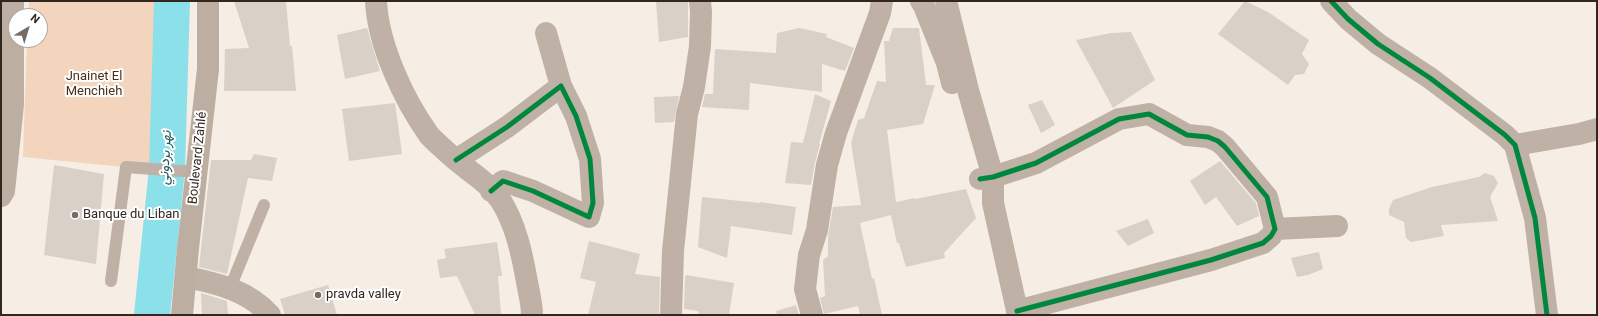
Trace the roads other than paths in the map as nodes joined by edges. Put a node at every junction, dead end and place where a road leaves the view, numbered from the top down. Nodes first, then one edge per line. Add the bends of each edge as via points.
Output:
1 (13, 1) edge
2 (208, 1) edge
3 (376, 1) edge
4 (700, 1) edge
5 (882, 1) edge
6 (921, 1) edge
7 (946, 1) edge
8 (1330, 1) edge
9 (546, 33) dead end
10 (561, 86) junction
11 (1597, 129) edge
12 (1515, 145) junction
13 (456, 160) junction
14 (187, 171) junction
15 (986, 178) junction
16 (492, 191) junction
17 (1, 196) edge
18 (264, 205) dead end
19 (1337, 226) dead end
20 (1275, 229) junction
21 (186, 277) junction
22 (111, 281) dead end
23 (230, 288) junction
24 (1017, 313) edge
25 (182, 315) edge
26 (270, 315) edge
27 (532, 315) edge
28 (671, 315) edge
29 (812, 315) edge
30 (1546, 315) edge

1 - 17 main road via 13,104 4,191
2 - 14 main road, Boulevard Zahlé via 208,69
3 - 13 street via 384,47 409,104 430,136
4 - 28 street via 700,46 687,114 673,251
5 - 29 street via 827,165 817,230 809,255 805,289
6 - 15 street via 947,64 971,152
7 - 15 street
8 - 12 street via 1378,44 1430,78
9 - 10 street
10 - 13 street via 507,127
10 - 16 street via 576,116 590,159 593,203 589,217 533,191 503,181
11 - 12 street
12 - 30 street via 1535,218
13 - 16 street
14 - 21 main road, Boulevard Zahlé
14 - 22 lane via 126,167
15 - 20 street via 1036,163 1119,119 1149,114 1187,136 1208,138 1226,147 1267,197
15 - 24 street
16 - 27 street via 515,230
18 - 23 lane
19 - 20 street
20 - 24 street via 1263,243 1211,260
21 - 23 street
21 - 25 main road, Boulevard Zahlé
23 - 26 street via 263,307

